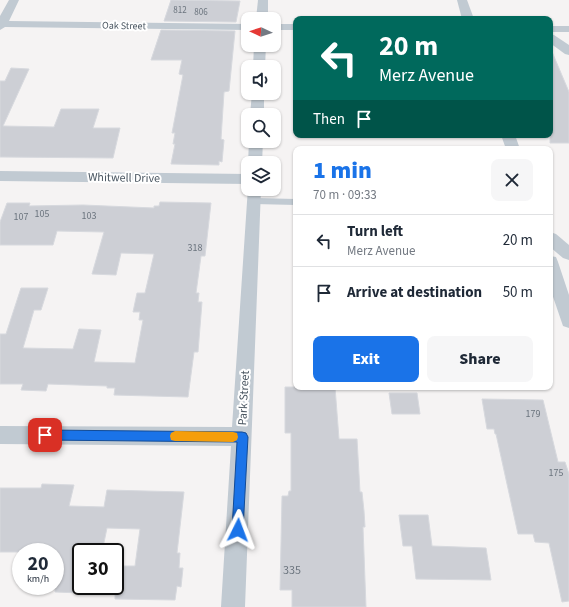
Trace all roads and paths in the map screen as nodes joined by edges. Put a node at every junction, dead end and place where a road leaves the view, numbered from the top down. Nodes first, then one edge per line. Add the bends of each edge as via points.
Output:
1 (14, 0) edge
2 (263, 0) edge
3 (462, 0) edge
4 (262, 12) edge
5 (467, 16) edge
6 (0, 25) edge
7 (241, 27) edge
8 (281, 27) edge
9 (293, 27) edge
10 (553, 29) edge
11 (569, 30) edge
12 (553, 39) edge
13 (569, 51) edge
14 (0, 176) edge
15 (241, 179) edge
16 (254, 196) edge
17 (260, 196) edge
18 (293, 202) edge
19 (553, 241) edge
20 (569, 254) edge
21 (553, 271) edge
22 (569, 321) edge
23 (0, 435) edge
24 (242, 437) junction
25 (234, 607) edge

1 - 6 street
2 - 4 street
3 - 5 street
6 - 7 street, Oak Street
8 - 9 street
10 - 11 street
12 - 13 street
14 - 15 street, Whitwell Drive
16 - 24 street, Park Street
17 - 18 lane
19 - 20 street
21 - 22 street
23 - 24 street
24 - 25 street, Park Street

